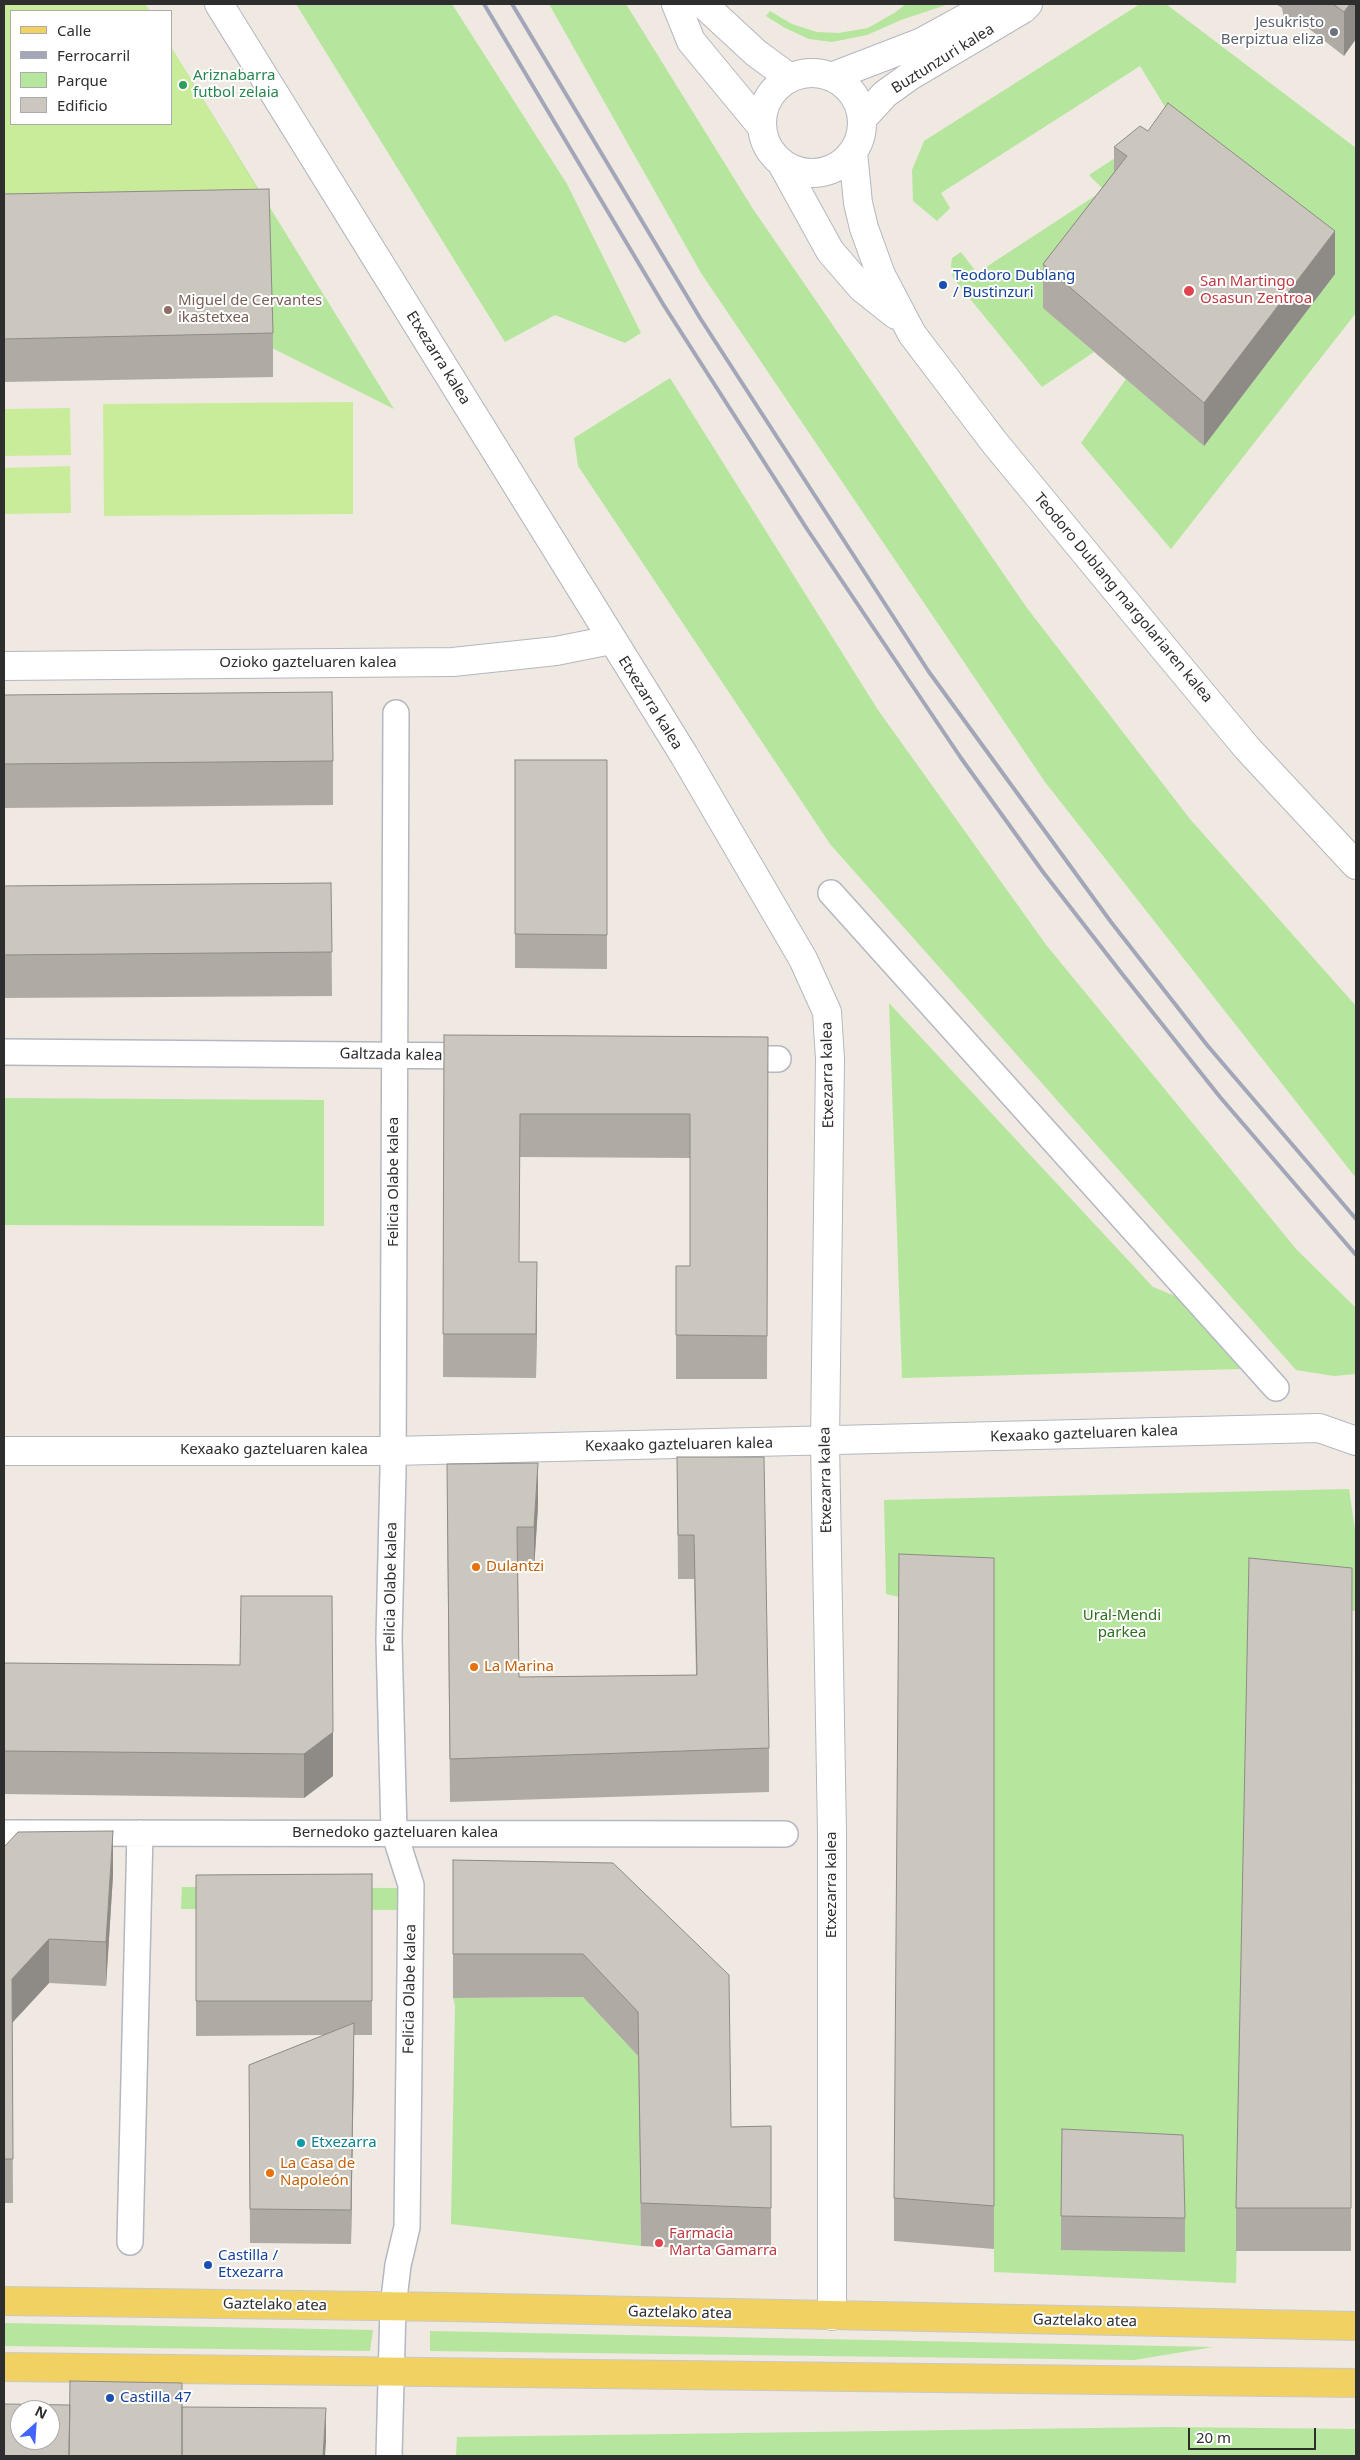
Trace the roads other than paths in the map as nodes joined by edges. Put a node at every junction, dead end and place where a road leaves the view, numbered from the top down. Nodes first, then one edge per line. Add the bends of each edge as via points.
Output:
1 (219, 4) edge
2 (676, 4) edge
3 (703, 4) edge
4 (991, 4) edge
5 (1028, 4) edge
6 (831, 77) junction
7 (790, 78) junction
8 (862, 119) junction
9 (762, 127) junction
10 (853, 152) junction
11 (781, 162) junction
12 (903, 321) junction
13 (611, 640) junction
14 (4, 666) edge
15 (396, 713) dead end
16 (1356, 865) edge
17 (831, 893) dead end
18 (4, 1052) edge
19 (394, 1055) junction
20 (502, 1056) edge
21 (709, 1058) edge
22 (778, 1059) dead end
23 (1276, 1388) dead end
24 (1354, 1439) edge
25 (825, 1441) junction
26 (4, 1450) edge
27 (393, 1451) junction
28 (394, 1832) junction
29 (4, 1833) edge
30 (140, 1833) junction
31 (785, 1834) dead end
32 (130, 2242) dead end
33 (4, 2302) edge
34 (393, 2306) junction
35 (832, 2316) junction
36 (1356, 2326) edge
37 (4, 2367) edge
38 (391, 2372) junction
39 (1356, 2376) edge
40 (1330, 2382) junction
41 (1356, 2383) edge
42 (389, 2456) edge

1 - 13 street, Etxezarra kalea
2 - 9 street via 691,41
3 - 7 street via 756,53
4 - 6 street, Buztunzuri kalea via 922,42
5 - 8 street, Buztunzuri kalea via 910,76 885,94
6 - 7 street via 803,73
6 - 8 street via 843,83 853,94 860,106
7 - 9 street via 768,99
8 - 10 street via 860,136
9 - 11 street via 768,146
10 - 11 street via 844,162 820,172 806,173
10 - 12 street, Teodoro Dublang margolariaren kalea via 858,204 864,228 880,275
11 - 12 street, Teodoro Dublang margolariaren kalea via 830,250 862,288
12 - 16 street, Teodoro Dublang margolariaren kalea via 994,442 1121,597 1247,748
13 - 14 street, Ozioko gazteluaren kalea via 556,651 453,662
13 - 25 street, Etxezarra kalea via 684,755 804,959 827,1012 830,1060
15 - 19 street, Felicia Olabe kalea
17 - 23 street
18 - 19 street, Galtzada kalea
19 - 20 street, Galtzada kalea
19 - 27 street, Felicia Olabe kalea
21 - 22 street
24 - 25 street, Kexaako gazteluaren kalea via 1320,1428
25 - 27 street, Kexaako gazteluaren kalea
25 - 35 street, Etxezarra kalea via 832,1833
26 - 27 street, Kexaako gazteluaren kalea
27 - 28 street, Felicia Olabe kalea via 389,1640
28 - 30 street, Bernedoko gazteluaren kalea
28 - 31 street, Bernedoko gazteluaren kalea
28 - 34 street, Felicia Olabe kalea via 412,1885 407,2227
29 - 30 street, Bernedoko gazteluaren kalea
30 - 32 street
33 - 34 main road, Gaztelako atea
34 - 35 main road, Gaztelako atea
34 - 38 street, Felicia Olabe kalea
35 - 36 main road, Gaztelako atea
37 - 38 main road
38 - 40 main road
38 - 42 street, Felicia Olabe kalea
39 - 40 street
40 - 41 main road

